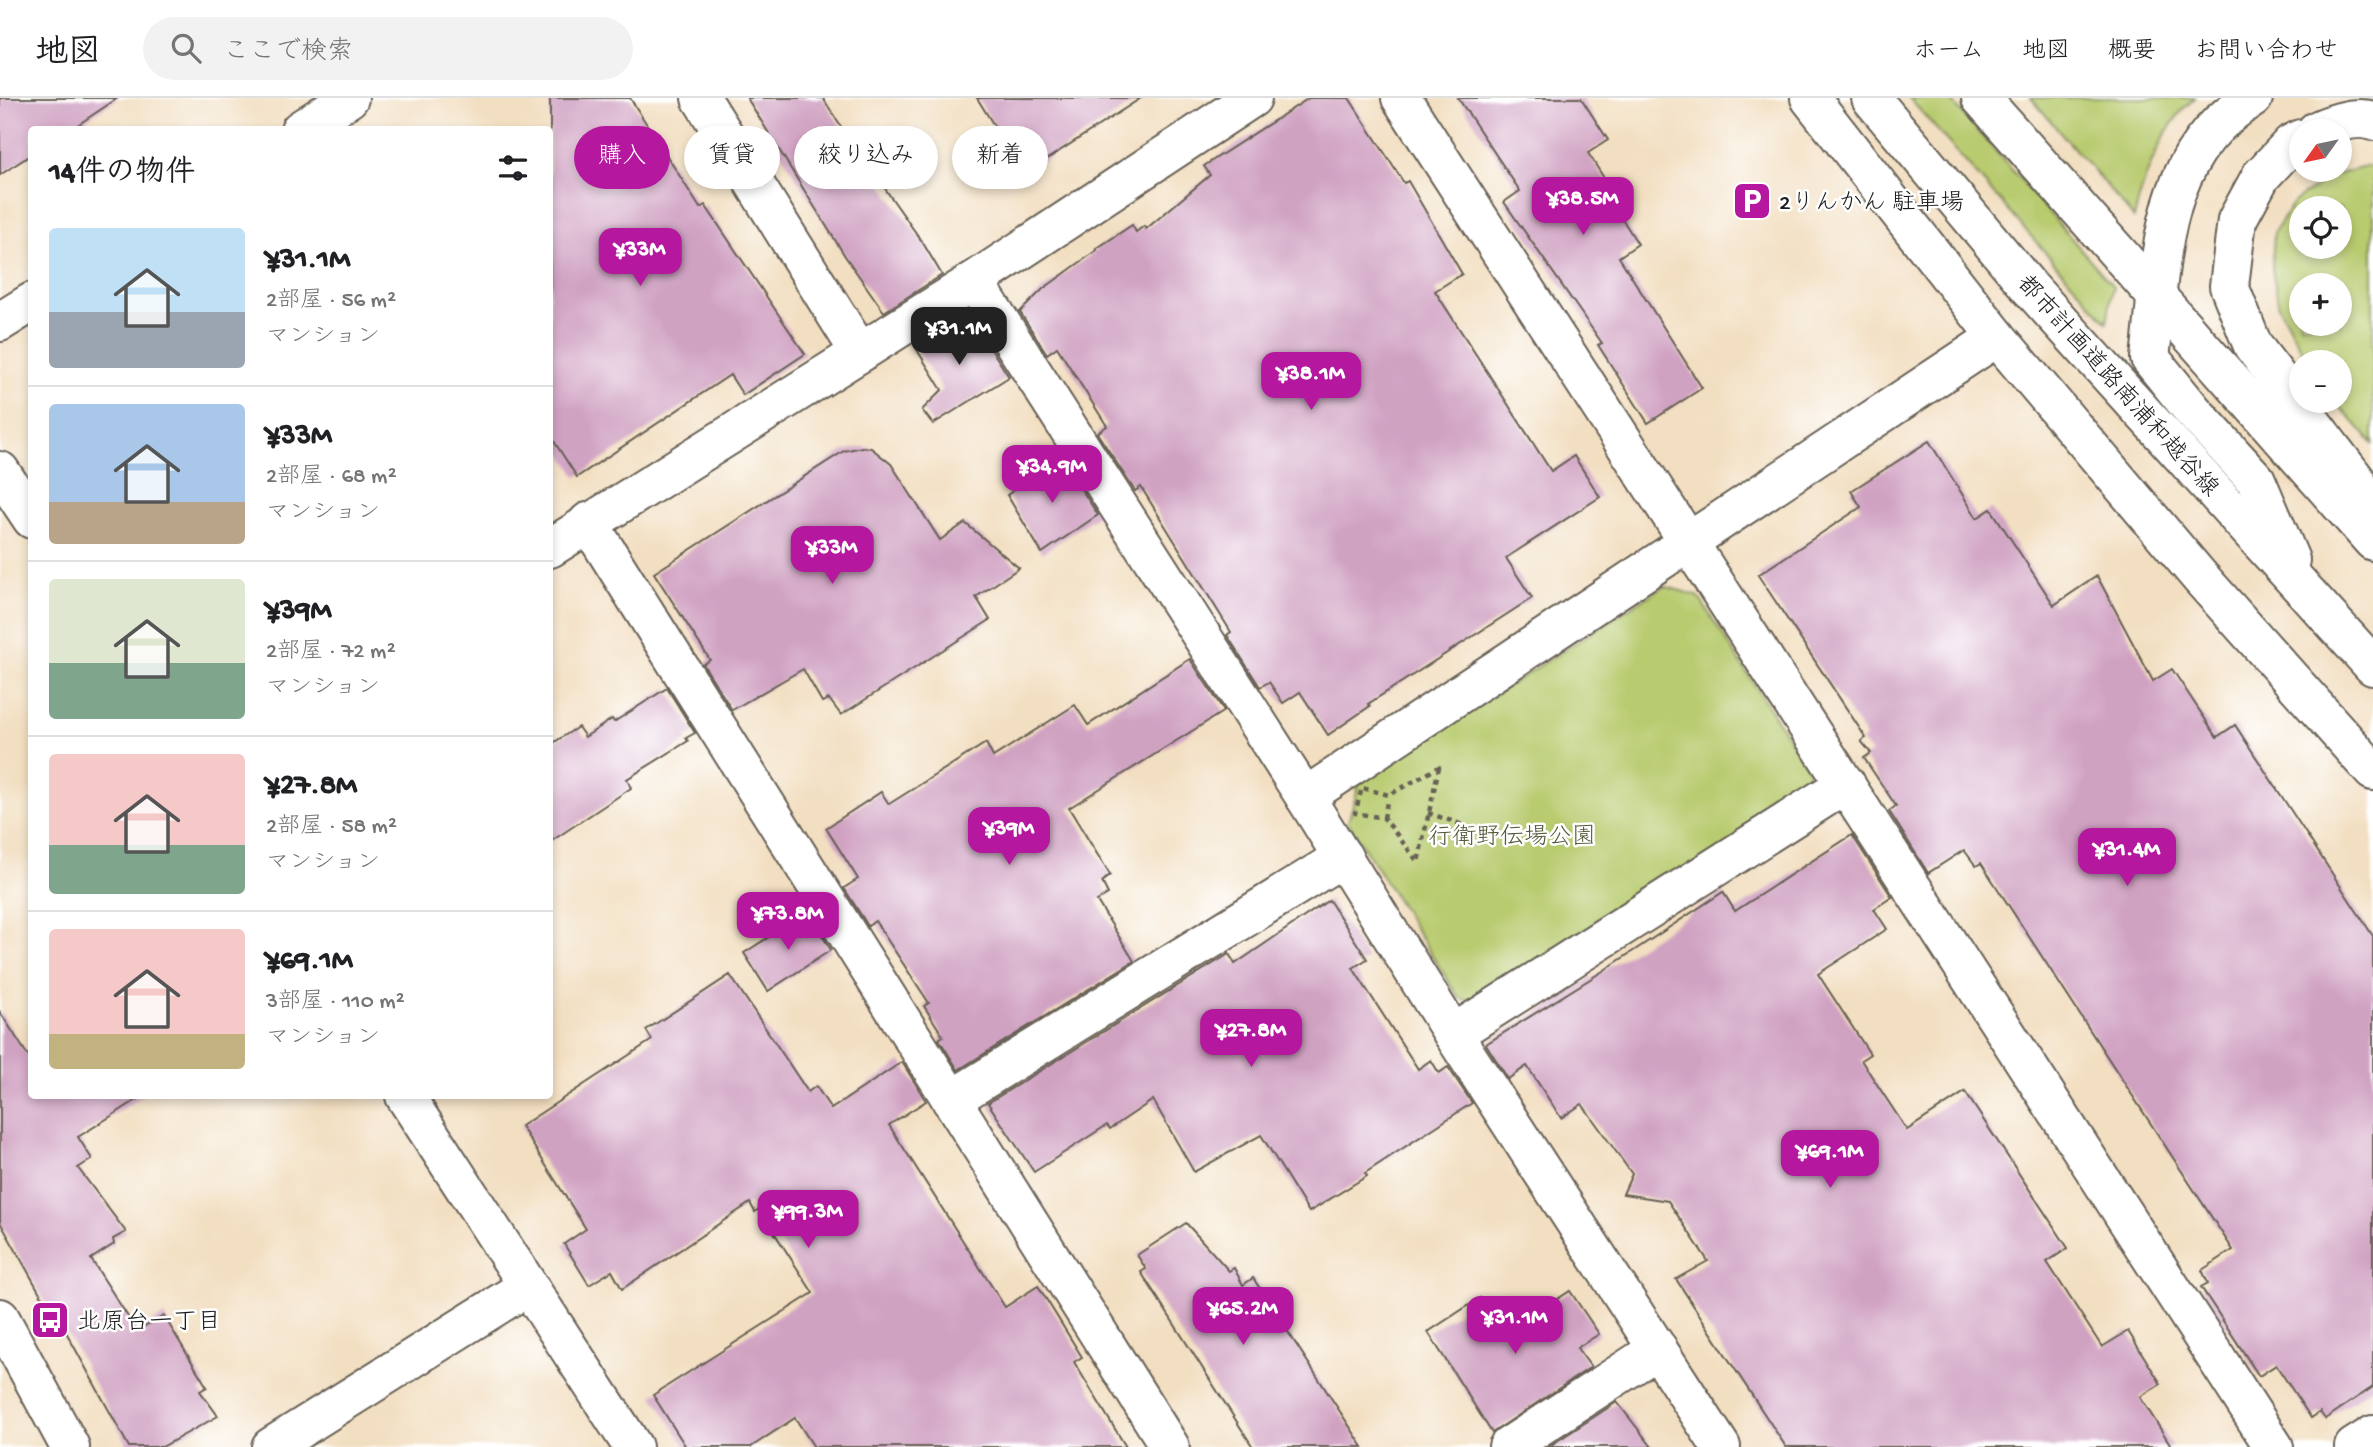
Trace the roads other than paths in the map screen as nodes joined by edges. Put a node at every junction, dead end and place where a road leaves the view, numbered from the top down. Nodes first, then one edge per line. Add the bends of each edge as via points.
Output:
1 (349, 98) edge
2 (701, 98) edge
3 (1252, 98) edge
4 (1401, 98) edge
5 (1810, 98) edge
6 (1871, 98) edge
7 (1981, 98) edge
8 (2253, 98) edge
9 (2352, 121) edge
10 (2373, 121) edge
11 (306, 126) edge
12 (2289, 146) edge
13 (974, 282) junction
14 (2158, 298) junction
15 (28, 304) edge
16 (0, 322) edge
17 (1997, 337) junction
18 (860, 353) junction
19 (0, 471) edge
20 (28, 513) edge
21 (2373, 519) edge
22 (588, 522) junction
23 (2373, 541) edge
24 (1690, 542) junction
25 (553, 546) edge
26 (2301, 587) junction
27 (2373, 666) edge
28 (2373, 771) edge
29 (1846, 784) junction
30 (1305, 797) junction
31 (1343, 857) junction
32 (1453, 1034) junction
33 (407, 1099) edge
34 (951, 1100) junction
35 (528, 1286) junction
36 (0, 1318) edge
37 (1658, 1349) junction
38 (2373, 1435) edge
39 (70, 1447) edge
40 (271, 1447) edge
41 (633, 1447) edge
42 (1170, 1447) edge
43 (1508, 1447) edge
44 (1721, 1447) edge
45 (2274, 1447) edge
46 (2354, 1447) edge

1 - 11 street
2 - 18 street
3 - 13 street
4 - 24 street
5 - 17 street
6 - 26 street, 都市計画道路南浦和越谷線 via 2029,286
7 - 14 street
8 - 14 street via 2217,124 2182,174 2167,221
9 - 10 street
12 - 21 street via 2261,176 2237,220 2230,286 2253,345 2356,480
13 - 18 street
13 - 30 street
14 - 23 street
14 - 26 street via 2150,358 2256,480
15 - 16 street
17 - 24 street
17 - 28 street via 2199,576
18 - 22 street
19 - 20 street
22 - 25 street
22 - 34 street
24 - 29 street
24 - 30 street
26 - 27 street, 都市計画道路南浦和越谷線
29 - 32 street
29 - 45 street
30 - 31 street
31 - 32 street
31 - 34 street
32 - 37 street
33 - 35 street
34 - 42 street
35 - 40 street
35 - 41 street
36 - 39 street
37 - 43 street
37 - 44 street
38 - 46 street

